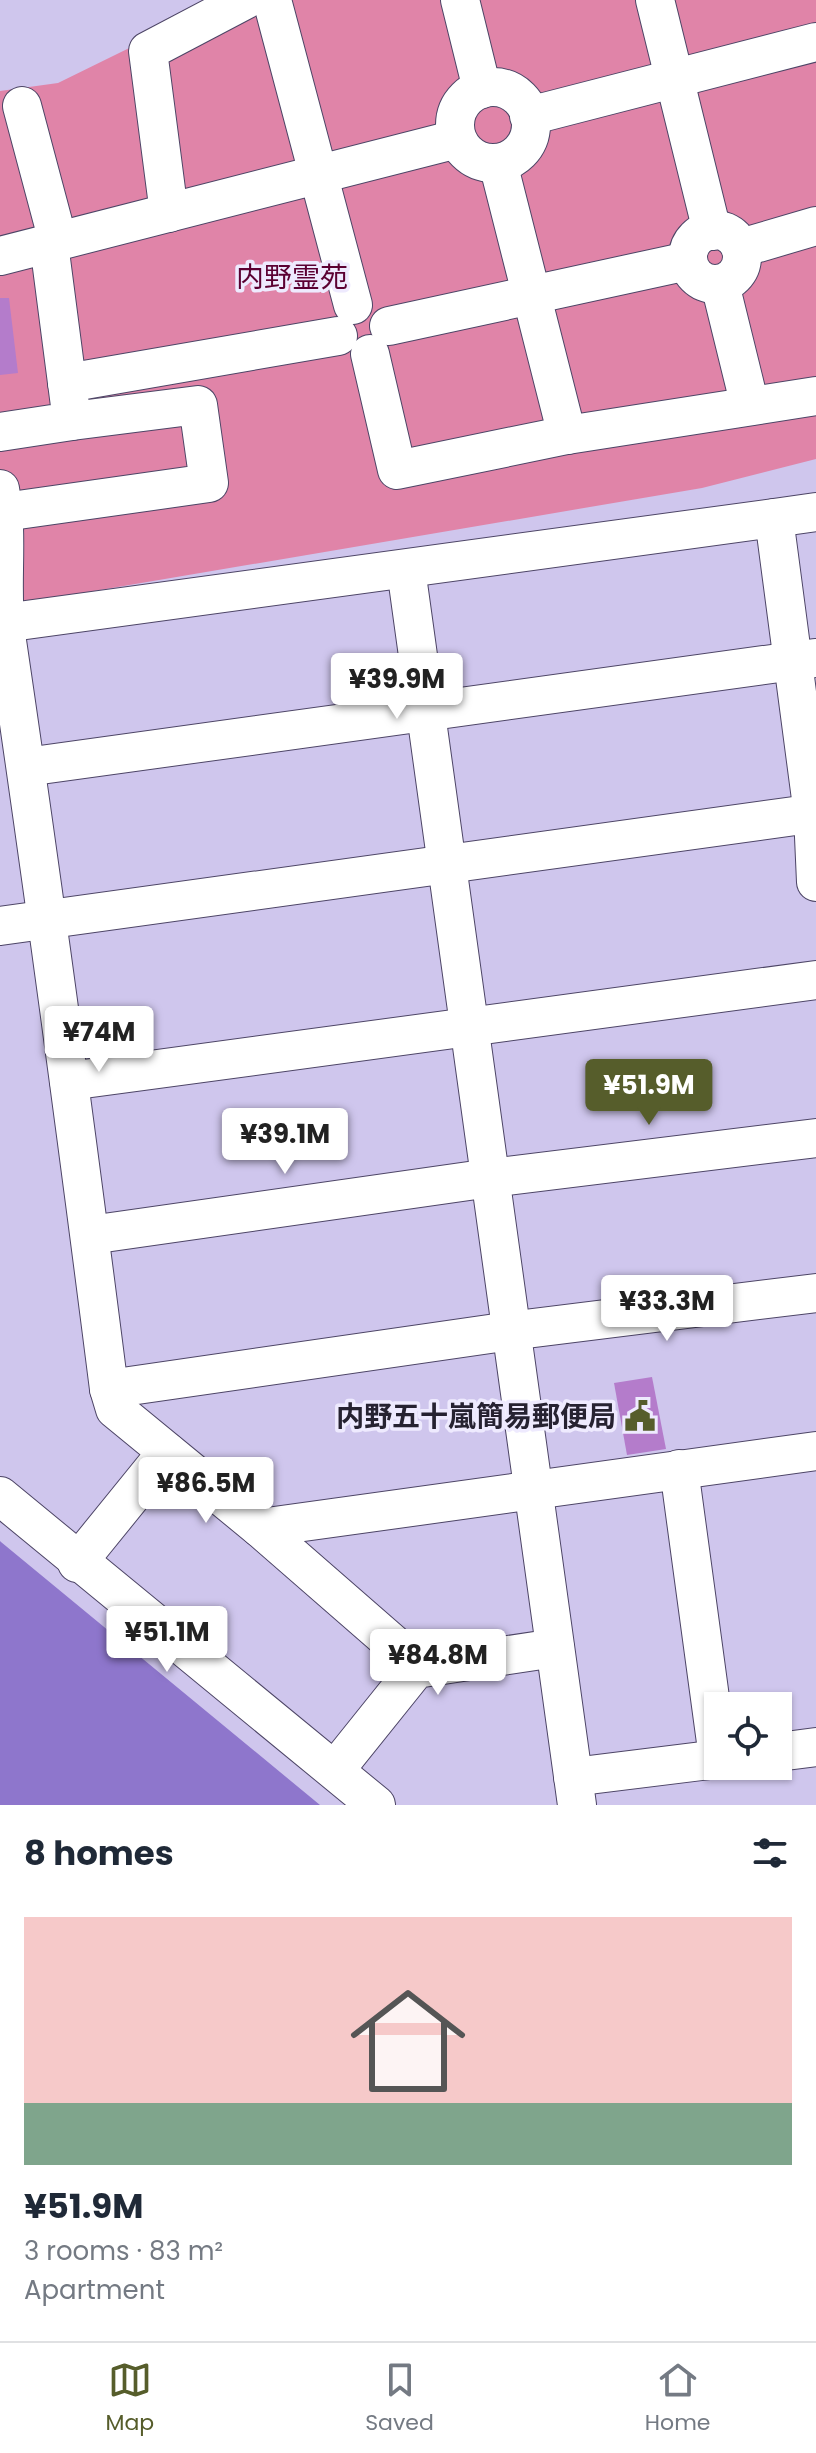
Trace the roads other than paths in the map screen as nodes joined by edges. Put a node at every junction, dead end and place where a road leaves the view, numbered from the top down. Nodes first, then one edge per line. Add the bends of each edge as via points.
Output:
1 (245, 0) edge
2 (272, 0) edge
3 (460, 0) edge
4 (655, 0) edge
5 (816, 42) edge
6 (672, 78) junction
7 (482, 89) junction
8 (22, 106) dead end
9 (529, 116) junction
10 (457, 139) junction
11 (498, 163) junction
12 (317, 173) junction
13 (169, 213) junction
14 (816, 226) edge
15 (726, 240) junction
16 (54, 243) junction
17 (0, 256) edge
18 (688, 261) junction
19 (720, 284) junction
20 (532, 297) junction
21 (362, 330) junction
22 (67, 383) junction
23 (816, 396) edge
24 (750, 406) junction
25 (72, 421) junction
26 (0, 432) edge
27 (567, 435) junction
28 (2, 501) edge
29 (816, 512) edge
30 (774, 518) junction
31 (406, 569) junction
32 (4, 623) junction
33 (804, 659) edge
34 (427, 713) junction
35 (26, 767) junction
36 (814, 814) edge
37 (449, 864) junction
38 (816, 882) edge
39 (48, 920) junction
40 (0, 926) edge
41 (816, 980) edge
42 (469, 1028) junction
43 (69, 1081) junction
44 (816, 1138) edge
45 (490, 1178) junction
46 (90, 1235) junction
47 (816, 1293) edge
48 (510, 1331) junction
49 (109, 1389) junction
50 (816, 1451) edge
51 (167, 1452) junction
52 (679, 1469) junction
53 (532, 1490) junction
54 (0, 1496) edge
55 (260, 1528) junction
56 (77, 1563) junction
57 (555, 1648) junction
58 (416, 1669) junction
59 (709, 1692) edge
60 (816, 1747) edge
61 (792, 1750) edge
62 (704, 1761) edge
63 (335, 1770) junction
64 (575, 1791) edge
65 (376, 1805) edge

1 - 13 street via 148,51
2 - 12 street
3 - 7 street
4 - 6 street
5 - 6 street
6 - 9 street
6 - 15 street
7 - 9 street via 502,88 514,94
7 - 10 street via 464,99 457,111
8 - 16 street
9 - 11 street via 527,142
10 - 11 street via 474,158
10 - 12 street
11 - 20 street
12 - 13 street
12 - 21 street
13 - 16 street
14 - 15 street
15 - 18 street via 694,241
15 - 19 street via 742,263 738,273
16 - 17 street
16 - 22 street
18 - 19 street via 699,279
18 - 20 street
19 - 24 street
20 - 21 street
20 - 27 street
21 - 22 street
21 - 27 street via 397,470
22 - 25 street
23 - 24 street
24 - 27 street
25 - 26 street
25 - 28 street via 198,405 209,483
28 - 32 street
29 - 30 street
30 - 31 street
30 - 33 street
31 - 32 street
31 - 34 street
32 - 35 street
33 - 34 street
33 - 36 street
34 - 35 street
34 - 37 street
35 - 39 street
36 - 37 street
36 - 38 street
37 - 39 street
37 - 42 street
39 - 40 street
39 - 43 street
41 - 42 street
42 - 43 street
42 - 45 street
43 - 46 street
44 - 45 street
45 - 46 street
45 - 48 street
46 - 49 street
47 - 48 street
48 - 49 street
48 - 53 street
49 - 51 street via 115,1409
50 - 52 street
51 - 55 street
51 - 56 street
52 - 53 street
52 - 59 street
53 - 55 street
53 - 57 street
54 - 56 street
55 - 58 street
56 - 63 street
57 - 58 street
57 - 64 street
58 - 63 street
60 - 61 street
62 - 64 street
63 - 65 street

